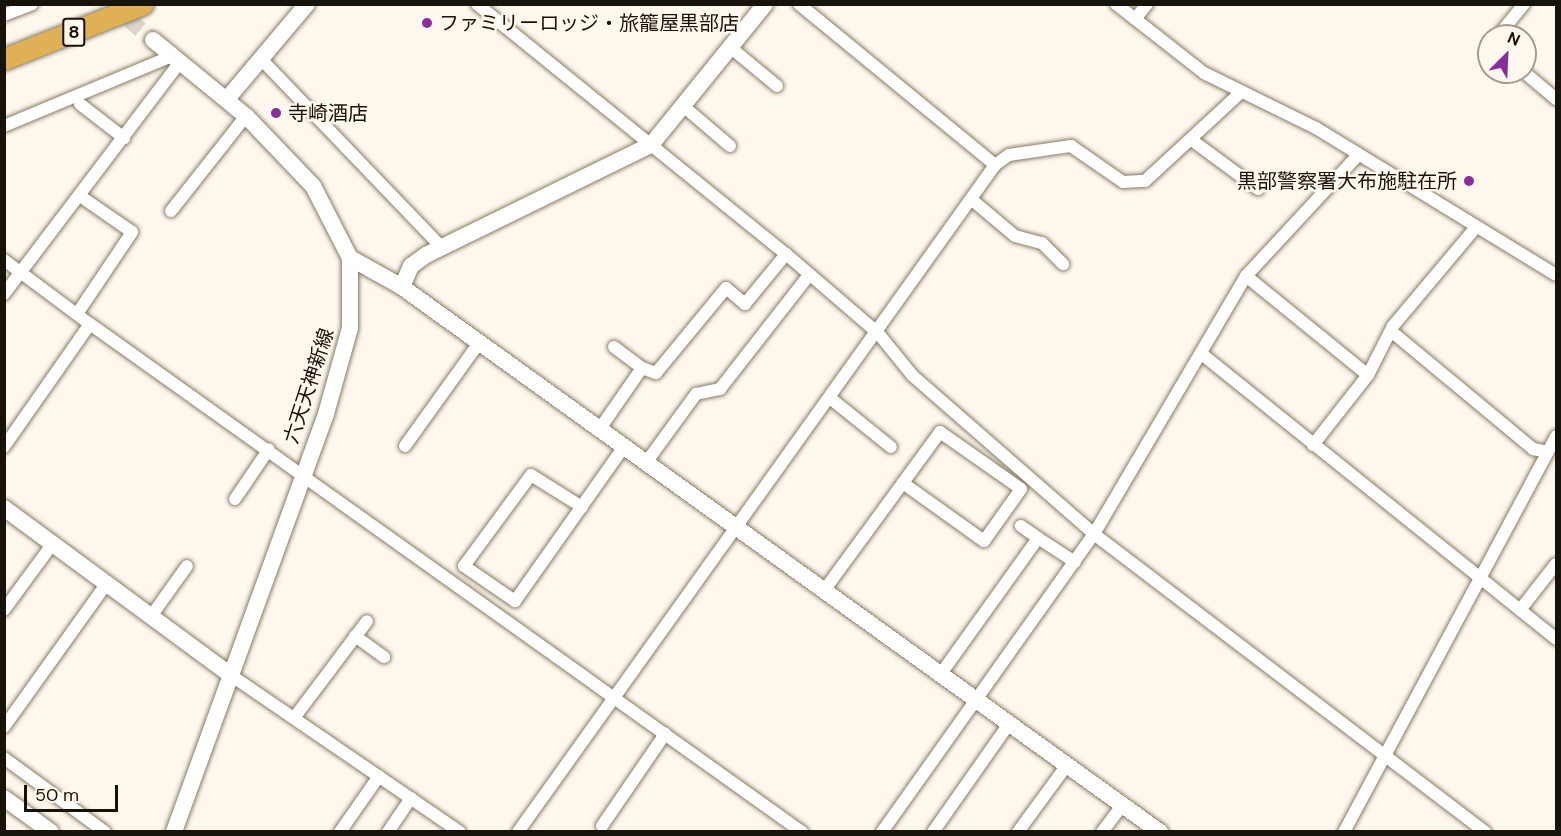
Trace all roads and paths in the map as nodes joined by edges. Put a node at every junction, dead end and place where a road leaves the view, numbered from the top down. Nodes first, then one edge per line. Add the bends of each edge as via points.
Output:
1 (32, 4) edge
2 (143, 4) edge
3 (307, 4) edge
4 (477, 4) edge
5 (765, 4) edge
6 (799, 4) edge
7 (1116, 4) edge
8 (1147, 4) edge
9 (1524, 4) edge
10 (4, 15) edge
11 (1135, 20) junction
12 (1508, 24) edge
13 (153, 40) tunnel mouth
14 (730, 47) junction
15 (4, 59) edge
16 (176, 59) junction
17 (261, 59) junction
18 (1537, 83) edge
19 (777, 87) dead end
20 (1239, 94) junction
21 (227, 99) junction
22 (1557, 99) edge
23 (80, 104) dead end
24 (682, 105) junction
25 (246, 116) junction
26 (4, 126) edge
27 (124, 138) junction
28 (1193, 141) junction
29 (651, 145) junction
30 (730, 146) dead end
31 (1359, 154) junction
32 (995, 165) junction
33 (1258, 189) dead end
34 (80, 196) junction
35 (971, 199) junction
36 (171, 211) dead end
37 (1476, 227) junction
38 (442, 248) junction
39 (786, 254) junction
40 (350, 258) junction
41 (4, 260) edge
42 (1063, 264) dead end
43 (20, 272) junction
44 (809, 274) junction
45 (1557, 275) edge
46 (1246, 276) junction
47 (402, 287) junction
48 (4, 294) edge
49 (77, 314) junction
50 (90, 324) junction
51 (1391, 332) junction
52 (878, 333) junction
53 (479, 343) junction
54 (614, 346) dead end
55 (1203, 355) junction
56 (642, 368) junction
57 (1368, 375) junction
58 (830, 398) junction
59 (599, 430) junction
60 (1557, 436) edge
61 (1313, 445) junction
62 (405, 446) dead end
63 (4, 447) edge
64 (891, 447) dead end
65 (623, 448) junction
66 (269, 449) junction
67 (1548, 452) junction
68 (645, 464) junction
69 (303, 473) junction
70 (903, 483) junction
71 (235, 500) dead end
72 (582, 507) junction
73 (4, 508) edge
74 (1021, 526) dead end
75 (734, 529) junction
76 (1094, 534) junction
77 (1038, 538) junction
78 (54, 542) junction
79 (1075, 562) junction
80 (1557, 564) edge
81 (187, 567) dead end
82 (1478, 579) junction
83 (108, 582) junction
84 (823, 592) junction
85 (4, 610) edge
86 (1520, 610) junction
87 (152, 615) junction
88 (367, 621) dead end
89 (355, 636) junction
90 (1557, 639) edge
91 (384, 657) dead end
92 (940, 675) junction
93 (232, 676) junction
94 (614, 698) junction
95 (977, 701) junction
96 (294, 718) junction
97 (1009, 723) junction
98 (4, 727) edge
99 (665, 734) junction
100 (1382, 756) junction
101 (4, 758) edge
102 (1067, 765) junction
103 (379, 776) junction
104 (4, 798) edge
105 (411, 798) junction
106 (1122, 805) junction
107 (602, 826) dead end
108 (51, 831) edge
109 (105, 831) edge
110 (174, 831) edge
111 (340, 831) edge
112 (388, 831) edge
113 (460, 831) edge
114 (518, 831) edge
115 (802, 831) edge
116 (882, 831) edge
117 (933, 831) edge
118 (1018, 831) edge
119 (1102, 831) edge
120 (1160, 831) edge
121 (1344, 831) edge
122 (1485, 831) edge

1 - 10 street
2 - 15 highway, 8
3 - 17 street
4 - 29 street
5 - 14 street
6 - 32 street
7 - 11 street
8 - 11 street
9 - 12 street
11 - 20 street
13 - 16 street, 六天天神新線
14 - 19 street
14 - 24 street
16 - 21 street, 六天天神新線
16 - 26 street
16 - 27 street
17 - 21 street
17 - 38 street
18 - 22 street
20 - 28 street
20 - 31 street
21 - 25 street, 六天天神新線
23 - 27 street
24 - 29 street
24 - 30 street
25 - 36 street
25 - 40 street, 六天天神新線 via 313,186
27 - 34 street
28 - 32 street via 1145,181 1123,182 1071,146 1009,154
28 - 33 street
29 - 38 street
29 - 39 street
31 - 37 street
31 - 46 street
32 - 35 street
34 - 43 street
34 - 49 street via 132,232
35 - 42 street via 1015,236 1042,243
35 - 52 street
37 - 45 street
37 - 51 street
38 - 47 street via 411,266
39 - 44 street
39 - 56 street via 745,304 726,288 656,373
40 - 47 street
40 - 69 street, 六天天神新線 via 350,328
41 - 43 street
43 - 48 street
43 - 49 street
44 - 52 street
44 - 68 street via 720,389 696,394
46 - 55 street
46 - 57 street
47 - 53 street
49 - 50 street
50 - 63 street
50 - 66 street
51 - 57 street
51 - 67 street via 1533,449
52 - 58 street
52 - 76 street via 913,376
53 - 59 street
53 - 62 street
54 - 56 street
55 - 61 street
55 - 76 street
56 - 59 street
57 - 61 street
58 - 64 street
58 - 75 street
59 - 65 street
60 - 67 street
61 - 82 street
65 - 68 street
65 - 72 street
66 - 69 street
66 - 71 street
67 - 82 street
68 - 75 street
69 - 93 street, 六天天神新線
69 - 94 street
70 - 70 street via 940,432 1021,489 984,541
70 - 84 street
72 - 72 street via 515,601 464,566 531,475
73 - 78 street
74 - 77 street
75 - 84 street
75 - 94 street
76 - 79 street
76 - 100 street
77 - 79 street
77 - 92 street
78 - 83 street
78 - 85 street
79 - 95 street
80 - 86 street
81 - 87 street
82 - 86 street
82 - 100 street
83 - 87 street
83 - 98 street
84 - 92 street
86 - 90 street
87 - 93 street
88 - 89 street
89 - 91 street
89 - 96 street
92 - 95 street
93 - 96 street
93 - 110 street, 六天天神新線
94 - 99 street
94 - 114 street
95 - 97 street
95 - 116 street
96 - 103 street
97 - 102 street
97 - 117 street
99 - 107 street
99 - 115 street
100 - 121 street
100 - 122 street
101 - 109 street
102 - 106 street
102 - 118 street
103 - 105 street
103 - 111 street
104 - 108 street
105 - 112 street
105 - 113 street
106 - 119 street
106 - 120 street

